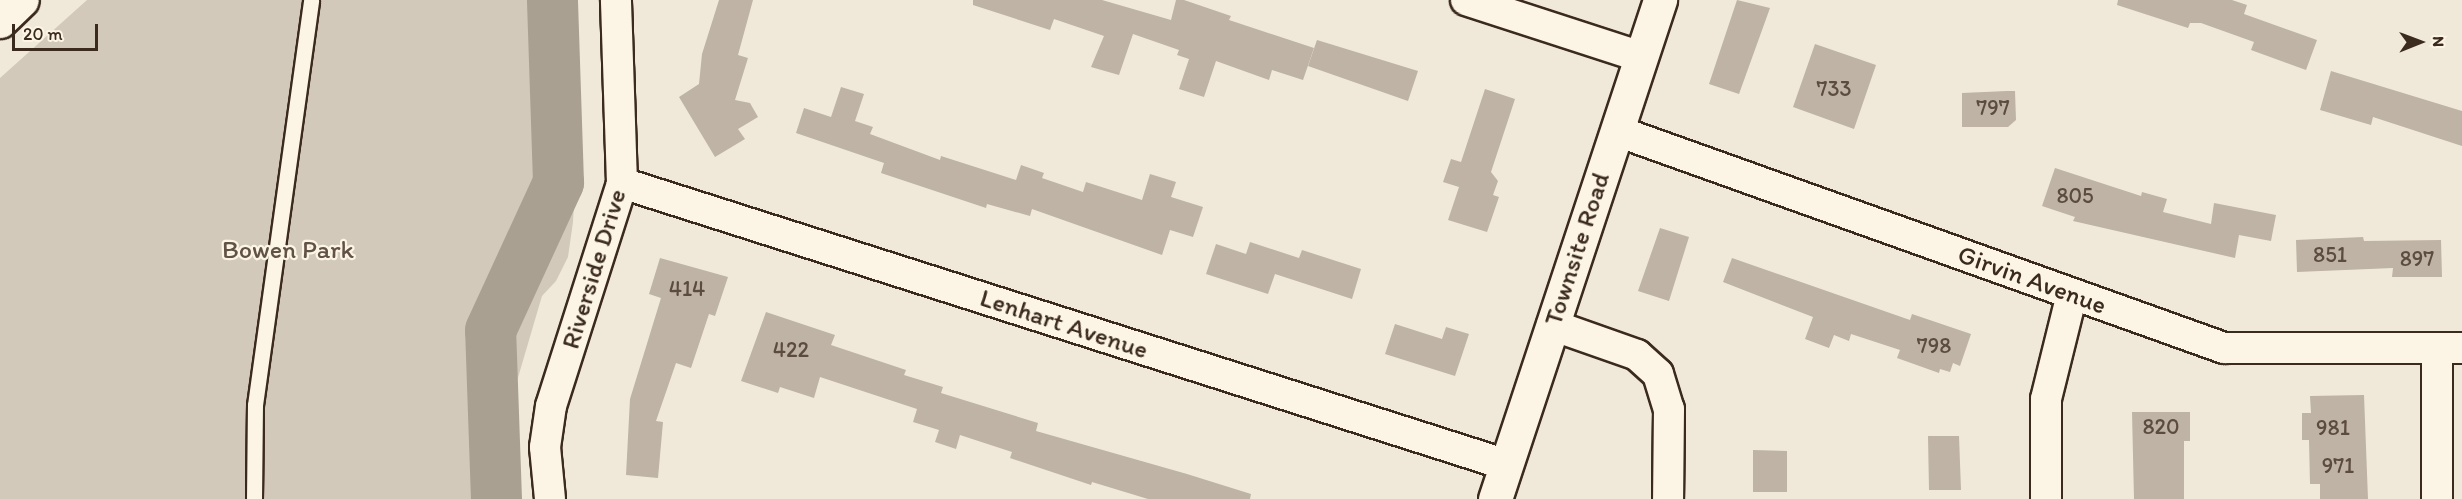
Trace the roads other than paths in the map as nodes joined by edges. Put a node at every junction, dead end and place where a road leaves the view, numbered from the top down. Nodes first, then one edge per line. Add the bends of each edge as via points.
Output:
1 (22, 0) edge
2 (311, 0) edge
3 (616, 0) edge
4 (1466, 0) edge
5 (1660, 0) edge
6 (0, 21) edge
7 (1641, 57) junction
8 (1617, 131) junction
9 (622, 183) junction
10 (2072, 294) junction
11 (1552, 325) junction
12 (2450, 348) edge
13 (1507, 465) junction
14 (254, 499) edge
15 (550, 499) edge
16 (1495, 499) edge
17 (1668, 499) edge
18 (2046, 499) edge
19 (2437, 499) edge

1 - 6 street
2 - 14 lane via 255,405
3 - 9 street, Riverside Drive
4 - 7 street
5 - 7 street, Townsite Road
7 - 8 street, Townsite Road
8 - 10 street, Girvin Avenue
8 - 11 street, Townsite Road
9 - 13 street, Lenhart Avenue
9 - 15 street, Riverside Drive via 551,406 545,447
10 - 12 street, Girvin Avenue via 2224,348
10 - 18 street via 2046,399
11 - 13 street, Townsite Road
11 - 17 street via 1628,351 1658,374 1669,409
12 - 19 street
13 - 16 street, Townsite Road

